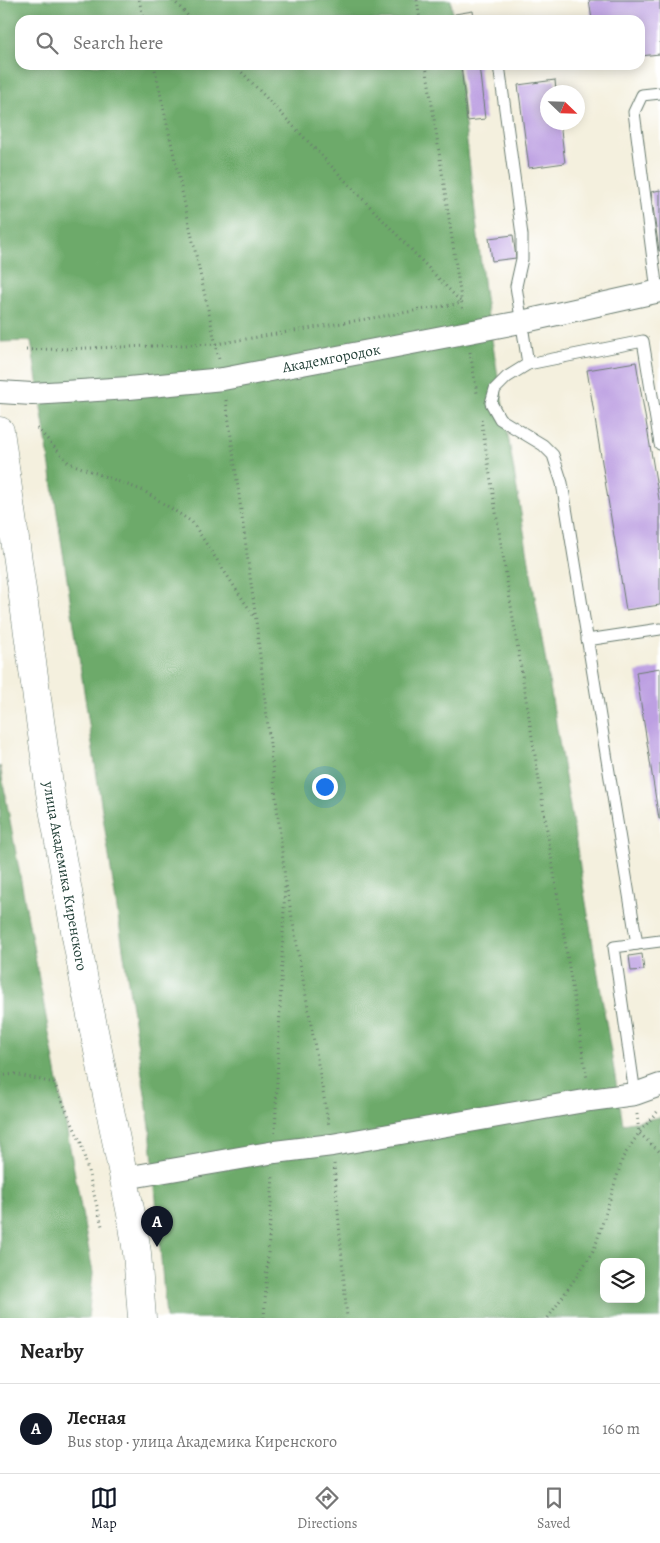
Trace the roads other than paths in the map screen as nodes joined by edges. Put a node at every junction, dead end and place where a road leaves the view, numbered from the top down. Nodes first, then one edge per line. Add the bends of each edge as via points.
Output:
1 (500, 70) edge
2 (660, 93) edge
3 (659, 291) edge
4 (521, 322) junction
5 (528, 364) junction
6 (0, 392) edge
7 (0, 431) edge
8 (660, 444) edge
9 (660, 629) edge
10 (587, 640) junction
11 (660, 941) edge
12 (637, 944) junction
13 (660, 1085) edge
14 (635, 1094) junction
15 (125, 1178) junction
16 (142, 1318) edge

1 - 4 lane via 522,243 516,286
2 - 3 lane via 642,96 634,112
3 - 4 street, Академгородок
4 - 5 lane
4 - 6 street, Академгородок via 223,379 32,394
5 - 8 lane via 643,341
5 - 10 lane via 494,389 491,403 500,419 554,455 562,483
7 - 15 main road, улица Академика Киренского via 52,802 103,1082
9 - 10 lane
10 - 12 lane
11 - 12 lane
12 - 14 lane via 614,946
13 - 14 street
14 - 15 street
15 - 16 main road, улица Академика Киренского via 137,1253

